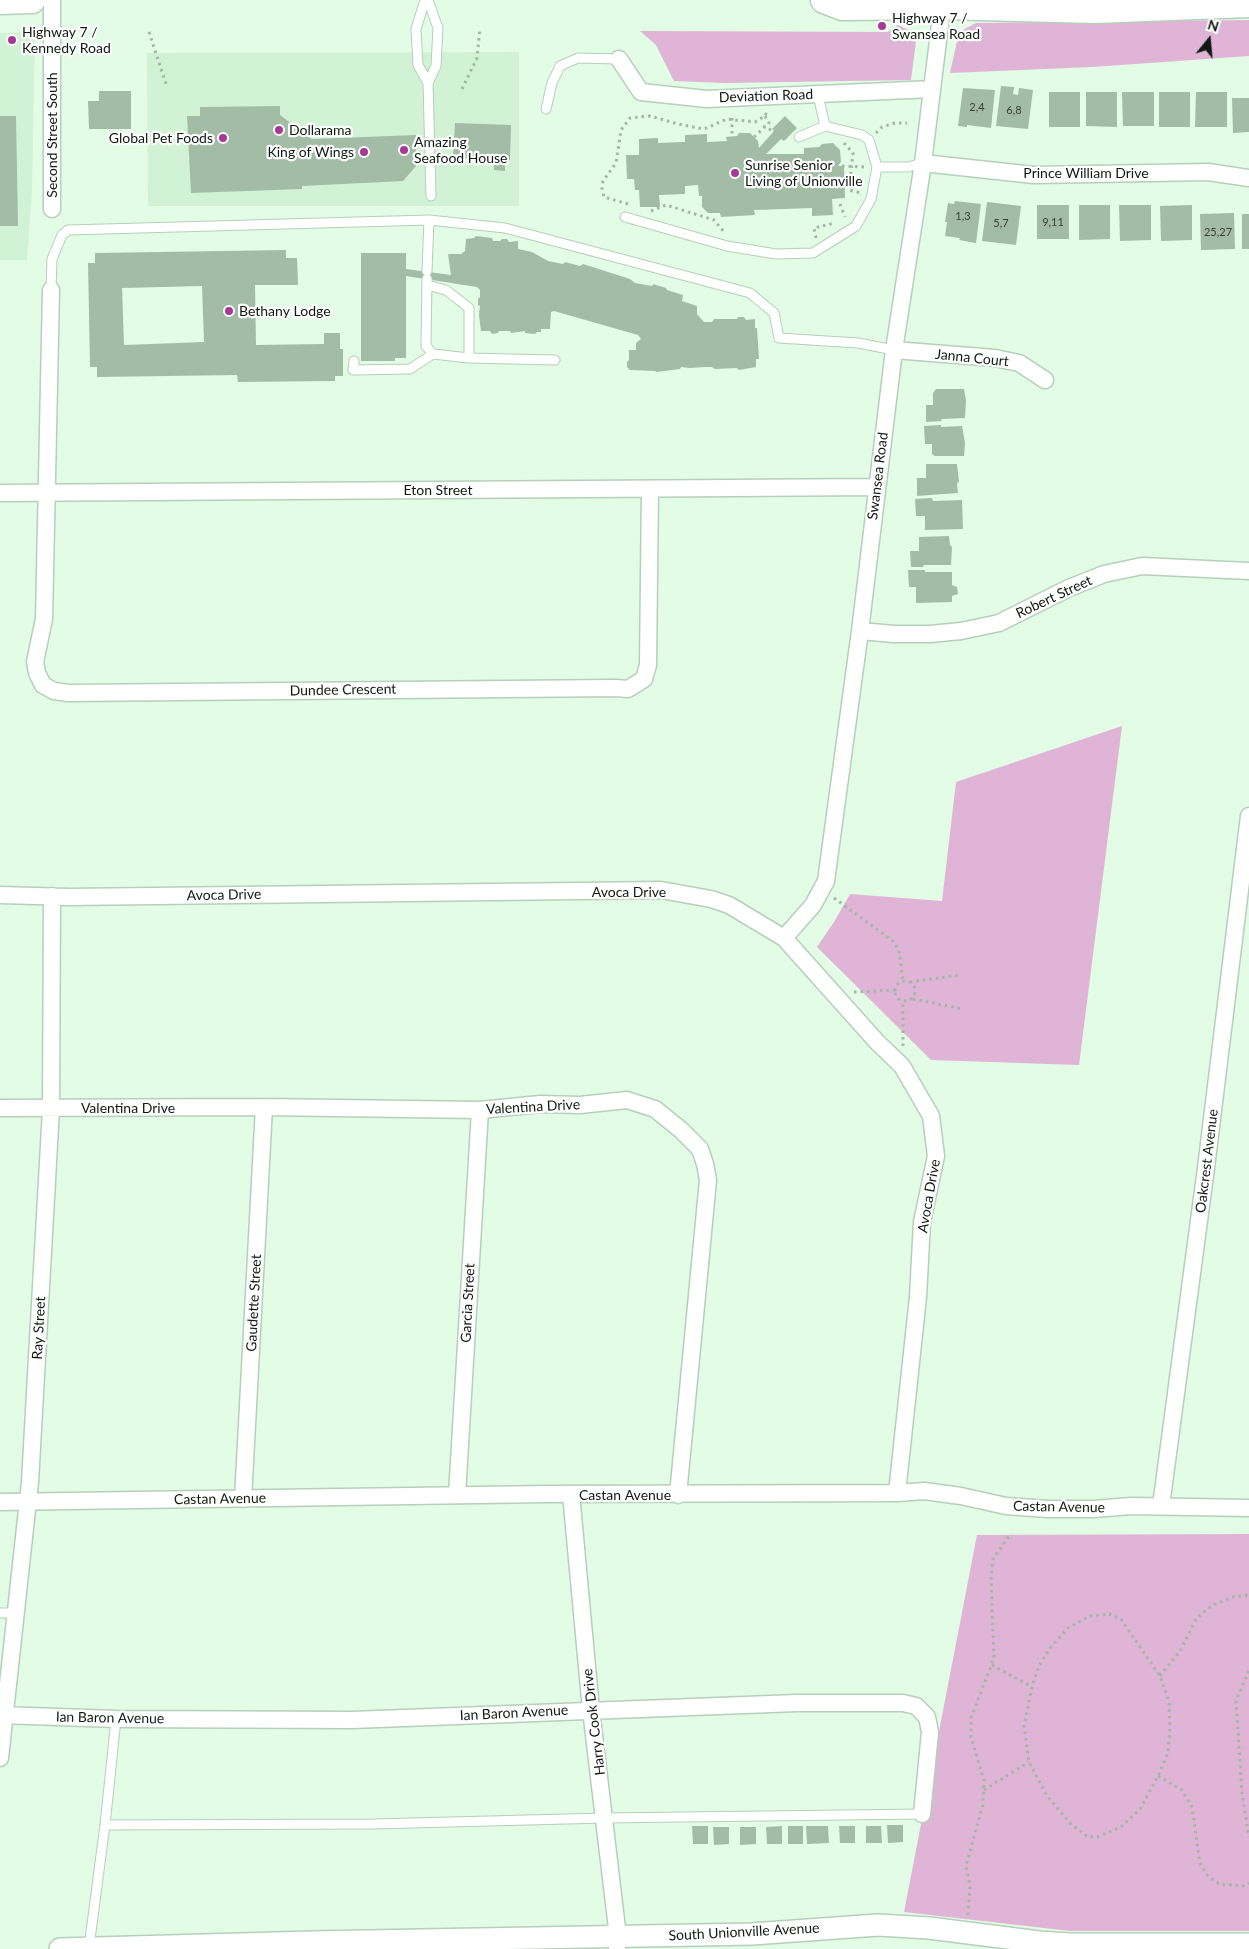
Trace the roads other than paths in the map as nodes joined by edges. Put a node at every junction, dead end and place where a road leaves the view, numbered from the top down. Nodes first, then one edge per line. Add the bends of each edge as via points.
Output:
1 (32, 0) edge
2 (52, 0) edge
3 (427, 0) edge
4 (824, 0) edge
5 (0, 1) edge
6 (943, 3) edge
7 (1249, 4) edge
8 (619, 60) joint
9 (428, 83) junction
10 (932, 89) junction
11 (818, 94) junction
12 (546, 109) dead end
13 (825, 126) junction
14 (794, 138) road end
15 (923, 163) junction
16 (877, 167) junction
17 (1249, 178) edge
18 (431, 196) dead end
19 (52, 209) dead end
20 (625, 218) dead end
21 (429, 220) junction
22 (427, 278) junction
23 (52, 290) joint
24 (894, 350) junction
25 (433, 354) junction
26 (469, 358) junction
27 (555, 360) dead end
28 (354, 361) dead end
29 (1045, 380) dead end
30 (877, 487) junction
31 (650, 488) junction
32 (0, 493) edge
33 (48, 493) junction
34 (1249, 571) edge
35 (860, 631) junction
36 (1249, 816) edge
37 (0, 895) edge
38 (52, 896) junction
39 (784, 938) junction
40 (264, 1107) junction
41 (0, 1108) edge
42 (51, 1108) junction
43 (480, 1110) junction
44 (897, 1493) junction
45 (571, 1494) junction
46 (678, 1495) junction
47 (457, 1496) junction
48 (243, 1499) junction
49 (0, 1502) edge
50 (28, 1502) junction
51 (1161, 1506) junction
52 (1249, 1508) edge
53 (8, 1613) edge
54 (591, 1710) junction
55 (2, 1715) edge
56 (116, 1719) junction
57 (0, 1758) edge
58 (922, 1814) joint
59 (605, 1818) junction
60 (105, 1825) junction
61 (618, 1943) edge
62 (1249, 1944) edge
63 (237, 1946) edge
64 (89, 1948) junction
65 (60, 1949) edge

1 - 5 main road
2 - 19 street, Second Street South
3 - 9 lane via 438,28 436,66
3 - 9 lane via 416,29 418,65
4 - 6 main road via 842,8
6 - 7 main road via 1095,10
6 - 10 street, Swansea Road
8 - 11 street, Deviation Road via 641,92 707,99
8 - 12 lane via 578,58 560,66
9 - 18 lane
10 - 11 street, Deviation Road
10 - 15 street, Swansea Road
11 - 13 lane
13 - 14 lane
13 - 16 lane via 862,135 869,140
15 - 16 lane via 908,167
15 - 17 street, Prince William Drive via 1034,175 1208,172
15 - 24 street, Swansea Road
16 - 20 lane via 871,199 856,226 813,253 776,254 727,246
21 - 22 lane
21 - 23 lane via 68,230 62,235 52,259
21 - 24 lane via 505,228 750,293 774,314 778,338 858,343
22 - 25 lane via 426,346
22 - 26 lane via 468,308
23 - 33 street
24 - 29 street, Janna Court via 995,358 1019,364
24 - 30 street, Swansea Road
25 - 26 lane
25 - 28 lane via 410,369 353,370
26 - 27 lane
30 - 31 street, Eton Street
30 - 35 street, Swansea Road
31 - 33 street, Eton Street
31 - 33 street, Dundee Crescent via 648,665 644,679 628,689 54,691 43,685 35,662 44,619
32 - 33 street, Eton Street
34 - 35 street, Robert Street via 1142,566 1104,574 999,623 930,634
35 - 39 street, Swansea Road via 826,881 813,905
36 - 51 street, Oakcrest Avenue
37 - 38 street, Avoca Drive
38 - 39 street, Avoca Drive via 661,890 729,905
38 - 42 street, Ray Street
39 - 44 street, Avoca Drive via 902,1066 932,1116 936,1156 922,1222 917,1306
40 - 42 street, Valentina Drive
40 - 43 street, Valentina Drive
40 - 48 street, Gaudette Street
41 - 42 street, Valentina Drive
42 - 50 street, Ray Street
43 - 46 street, Valentina Drive via 627,1100 655,1109 700,1149 708,1180
43 - 47 street, Garcia Street
44 - 46 street, Castan Avenue
44 - 51 street, Castan Avenue via 943,1493 1006,1506 1048,1510
45 - 46 street, Castan Avenue
45 - 47 street, Castan Avenue
45 - 54 street, Harry Cook Drive
47 - 48 street, Castan Avenue
48 - 50 street, Castan Avenue
49 - 50 street, Castan Avenue
50 - 53 street, Ray Street
51 - 52 street, Castan Avenue
53 - 55 street, Ray Street
54 - 56 street, Ian Baron Avenue via 352,1720
54 - 58 street, Ian Baron Avenue via 796,1703 902,1703 916,1706 927,1718 930,1732
54 - 59 street, Harry Cook Drive
55 - 56 street, Ian Baron Avenue
55 - 57 street, Ray Street
56 - 60 lane
58 - 59 lane
59 - 60 lane via 373,1824
59 - 61 street, Harry Cook Drive
60 - 64 lane
61 - 62 street, South Unionville Avenue via 847,1926 896,1926 1062,1944
61 - 63 street, South Unionville Avenue
63 - 64 street, South Unionville Avenue
64 - 65 street, South Unionville Avenue

